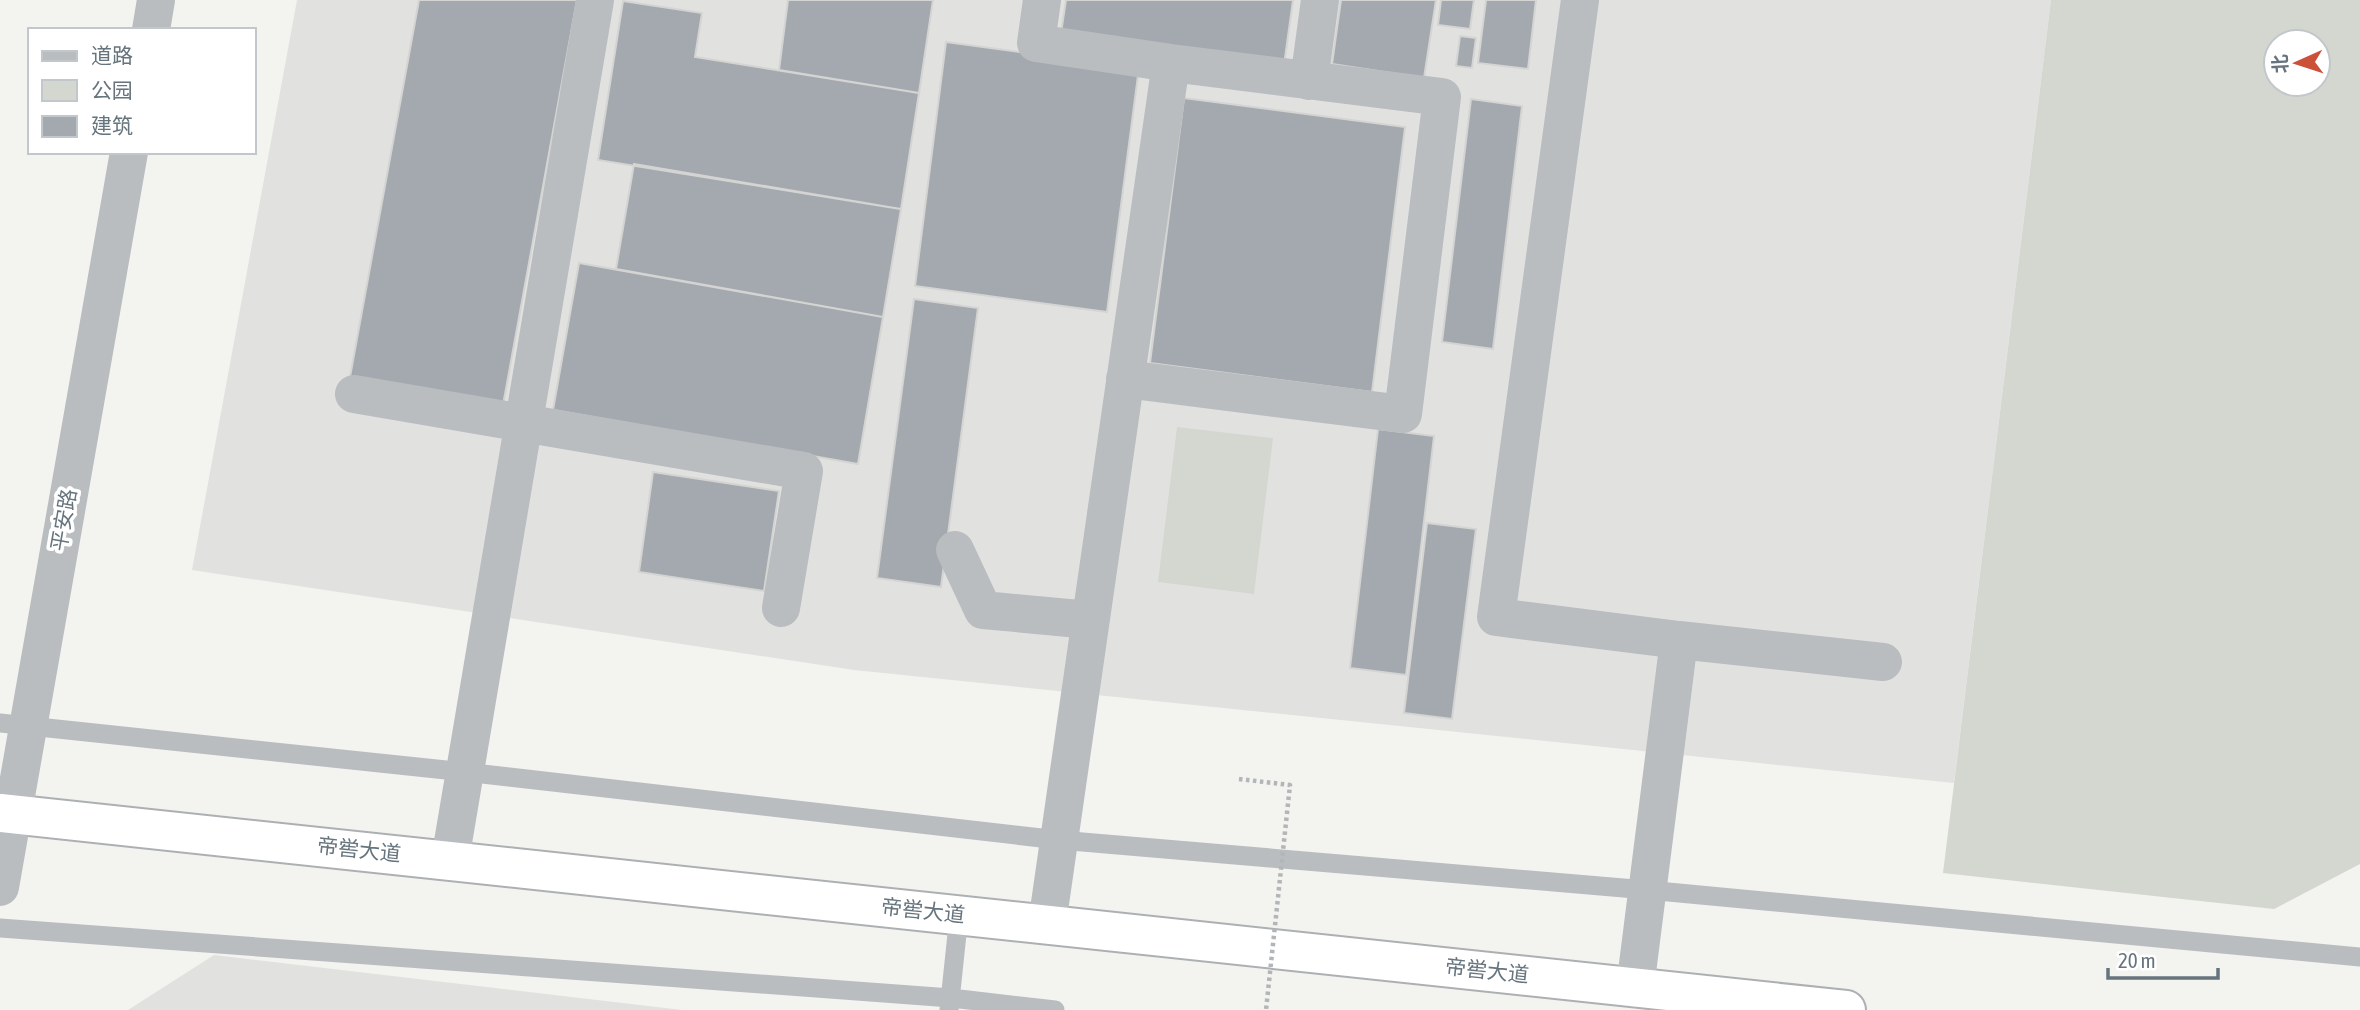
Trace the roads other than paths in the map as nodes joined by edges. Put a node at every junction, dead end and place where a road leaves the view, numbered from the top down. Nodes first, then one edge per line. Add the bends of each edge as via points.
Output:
1 (156, 0) edge
2 (594, 0) edge
3 (1042, 0) edge
4 (1320, 0) edge
5 (1580, 0) edge
6 (151, 28) edge
7 (1171, 63) junction
8 (1309, 81) junction
9 (129, 154) edge
10 (1125, 379) junction
11 (354, 394) dead end
12 (524, 424) junction
13 (955, 550) dead end
14 (781, 608) dead end
15 (1090, 620) junction
16 (1679, 640) junction
17 (1883, 662) dead end
18 (14, 724) edge
19 (465, 772) junction
20 (6, 814) edge
21 (1059, 840) junction
22 (450, 860) junction
23 (0, 887) edge
24 (1647, 890) junction
25 (959, 915) junction
26 (1047, 924) junction
27 (0, 928) edge
28 (2360, 957) edge
29 (1635, 988) junction
30 (950, 1004) edge
31 (1055, 1010) edge
32 (1846, 1010) edge

1 - 6 street
2 - 12 street
3 - 7 street via 1036,43
4 - 8 street
5 - 16 street via 1496,617
7 - 8 street
7 - 10 street
8 - 10 street via 1442,97 1403,414
9 - 18 street, 平安路
10 - 15 street
11 - 12 street
12 - 14 street via 804,471
12 - 19 street
13 - 15 street via 983,610
15 - 21 street
16 - 17 street
16 - 24 street
18 - 19 lane
18 - 20 street, 平安路
19 - 21 lane
19 - 22 street
20 - 22 highway, 帝喾大道
20 - 23 street, 平安路
21 - 24 lane
21 - 26 street
22 - 25 highway, 帝喾大道
24 - 28 lane
24 - 29 street
25 - 26 highway, 帝喾大道
25 - 30 lane
26 - 29 highway, 帝喾大道
27 - 30 lane
29 - 32 highway, 帝喾大道
30 - 31 lane

